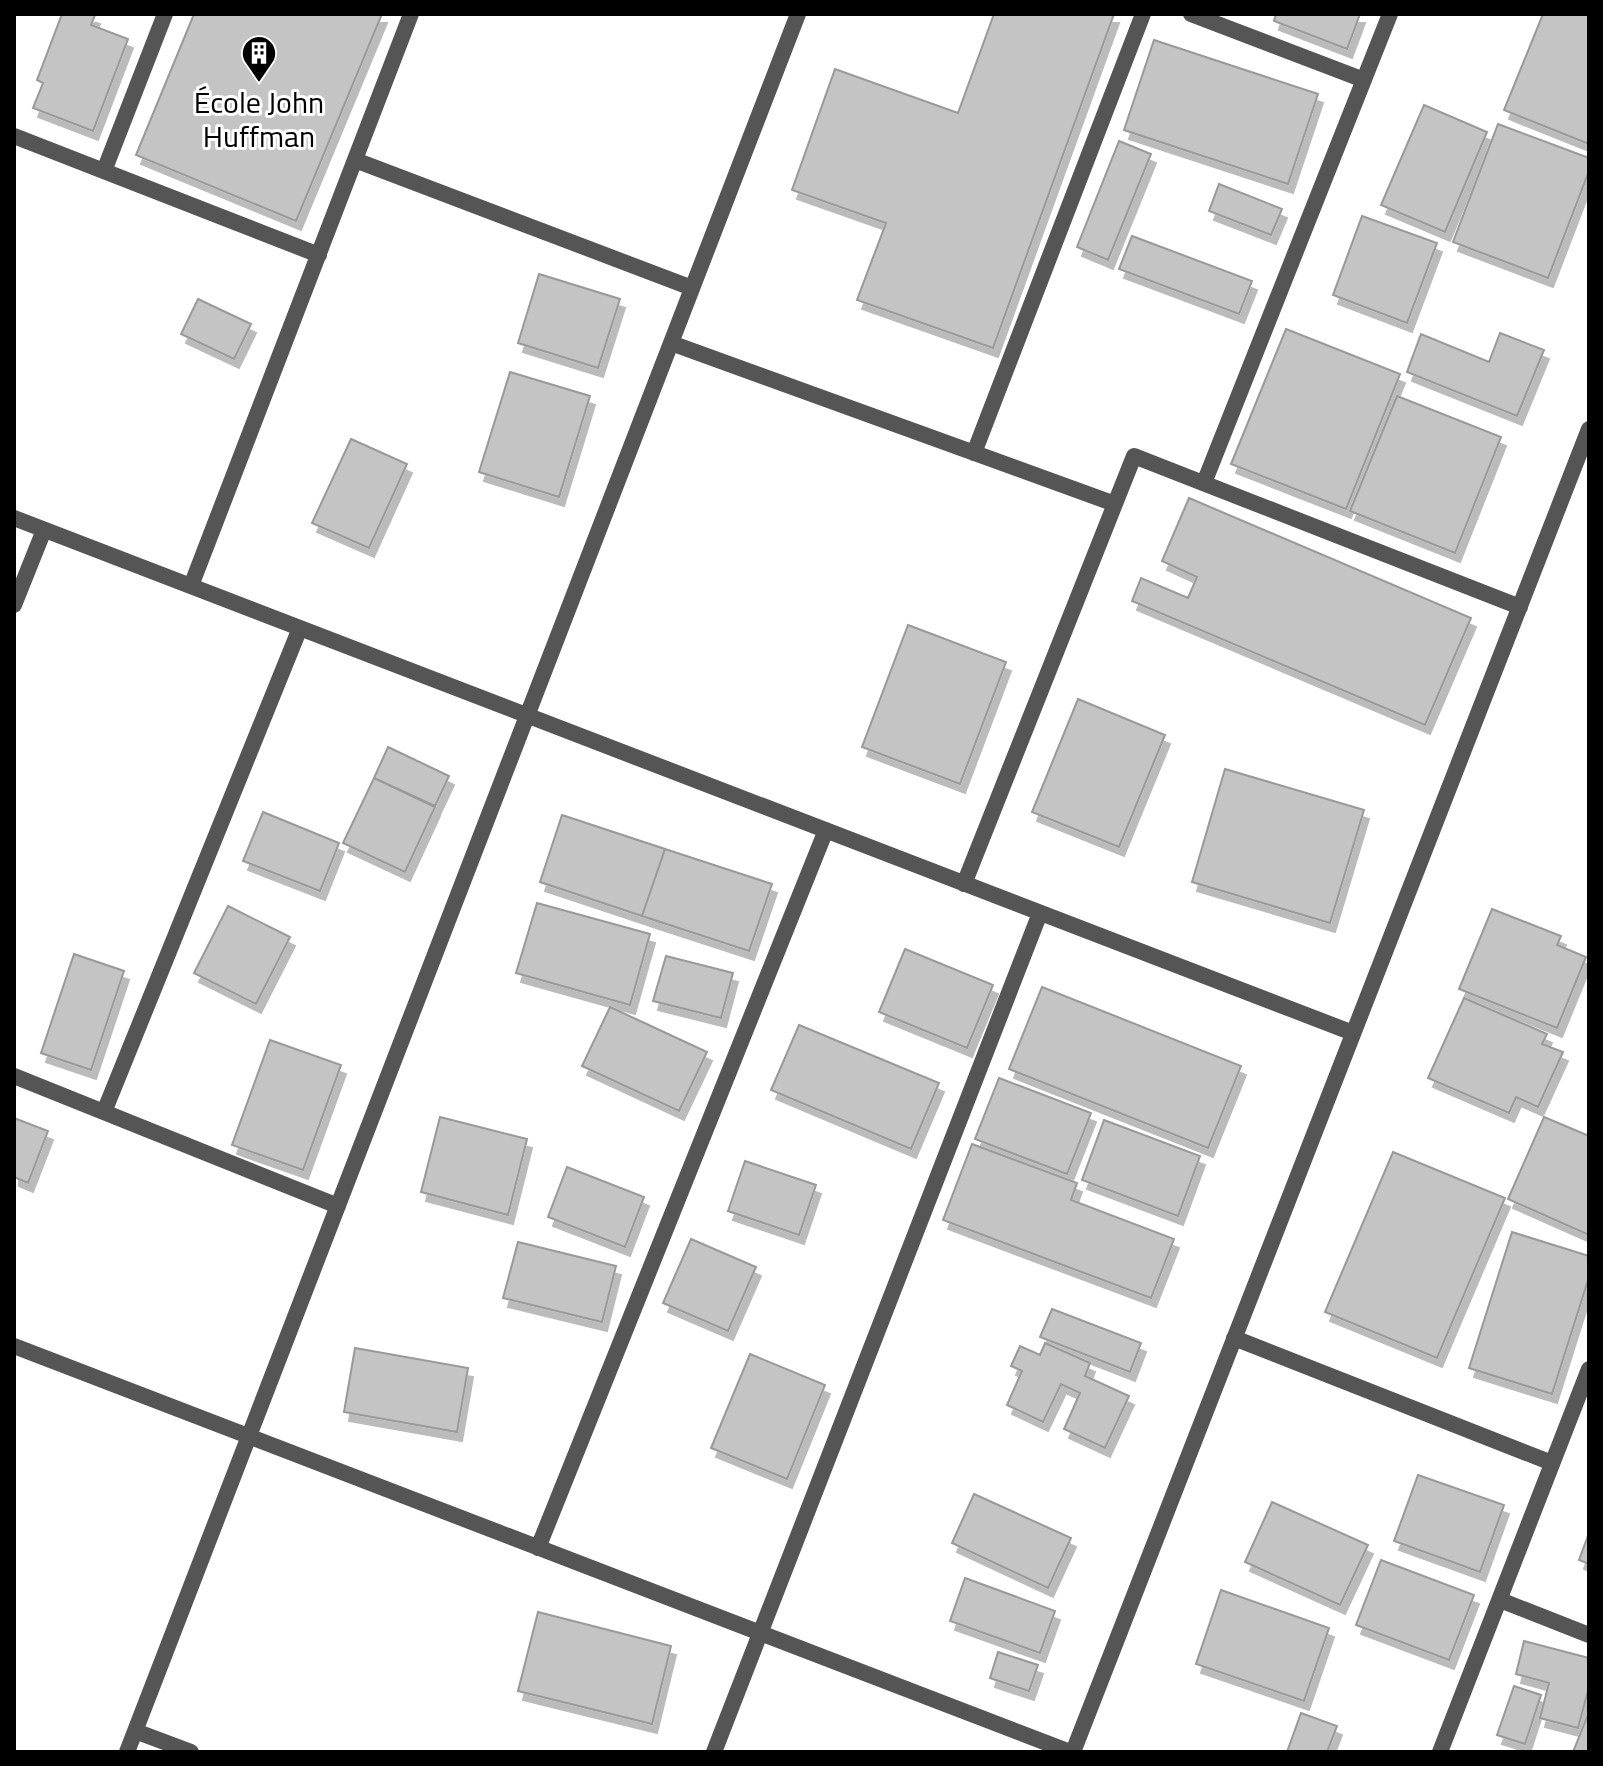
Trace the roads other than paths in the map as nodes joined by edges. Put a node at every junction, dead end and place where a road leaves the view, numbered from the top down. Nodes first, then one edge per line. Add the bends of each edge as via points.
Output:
1 (165, 14) edge
2 (411, 14) edge
3 (798, 14) edge
4 (1143, 14) edge
5 (1191, 14) edge
6 (1390, 14) edge
7 (1364, 80) junction
8 (14, 136) edge
9 (355, 160) junction
10 (104, 171) junction
11 (319, 255) junction
12 (692, 288) junction
13 (671, 343) junction
14 (1589, 429) edge
15 (974, 453) junction
16 (1204, 483) junction
17 (1115, 504) junction
18 (14, 518) edge
19 (44, 530) junction
20 (191, 586) junction
21 (14, 605) edge
22 (1520, 607) junction
23 (300, 628) junction
24 (527, 715) junction
25 (826, 830) junction
26 (964, 884) junction
27 (1040, 913) junction
28 (1353, 1033) junction
29 (14, 1076) edge
30 (104, 1112) junction
31 (338, 1206) junction
32 (1234, 1338) junction
33 (14, 1346) edge
34 (1589, 1369) edge
35 (249, 1436) junction
36 (1552, 1463) junction
37 (538, 1548) junction
38 (1500, 1600) junction
39 (760, 1633) junction
40 (1589, 1635) edge
41 (135, 1731) junction
42 (127, 1752) edge
43 (191, 1752) edge
44 (714, 1752) edge
45 (1071, 1752) edge
46 (1440, 1752) edge

1 - 10 street
2 - 9 street
3 - 12 street
4 - 15 street
5 - 7 street
6 - 7 street
7 - 16 street
8 - 10 street
9 - 11 street
9 - 12 street
10 - 11 street
11 - 20 street
12 - 13 street
13 - 15 street
13 - 24 street
14 - 22 street
15 - 17 street
16 - 17 street via 1134,456
16 - 22 street
17 - 26 street
18 - 19 street
19 - 20 street
19 - 21 street
20 - 23 street
22 - 28 street
23 - 24 street
23 - 30 street
24 - 25 street
24 - 31 street
25 - 26 street
25 - 37 street
26 - 27 street
27 - 28 street
27 - 39 street
28 - 32 street
29 - 30 street
30 - 31 street
31 - 35 street
32 - 36 street
32 - 45 street
33 - 35 street
34 - 36 street
35 - 37 street
35 - 41 street
36 - 38 street
37 - 39 street
38 - 40 street
38 - 46 street
39 - 44 street
39 - 45 street
41 - 42 street
41 - 43 street

